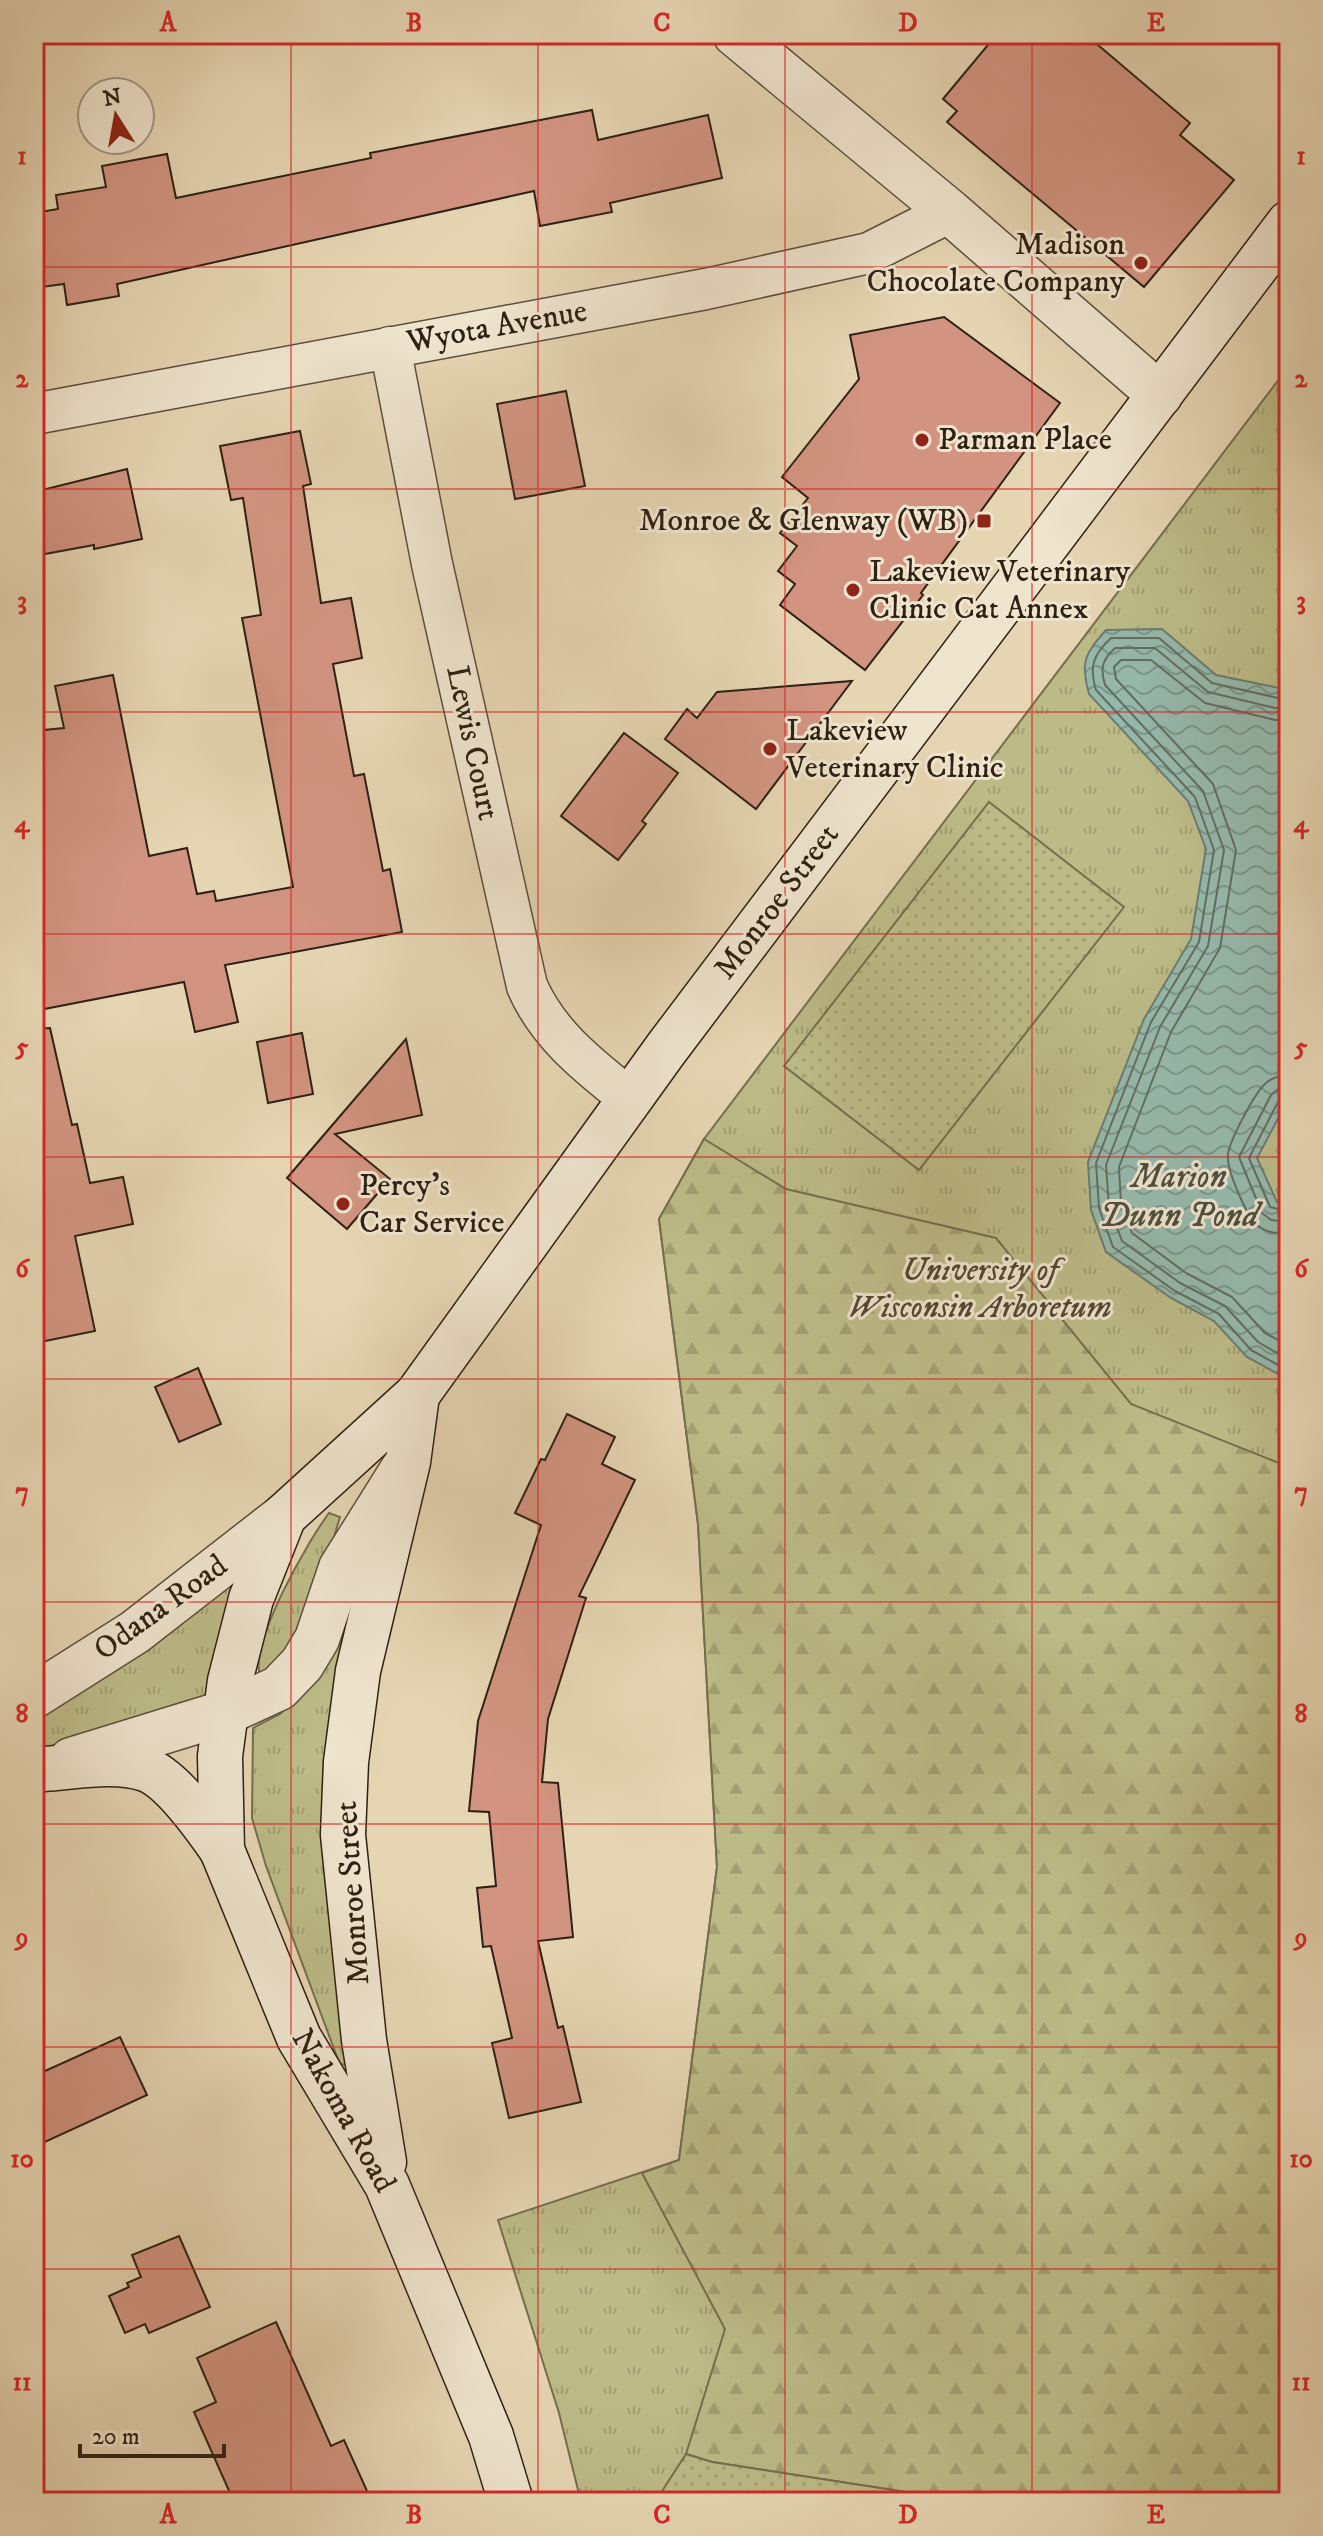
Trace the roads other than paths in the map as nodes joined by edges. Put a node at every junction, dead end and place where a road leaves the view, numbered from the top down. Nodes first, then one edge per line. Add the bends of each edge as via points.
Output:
1 (735, 34) edge
2 (950, 212) junction
3 (1289, 223) edge
4 (390, 347) junction
5 (1160, 395) junction
6 (34, 414) edge
7 (630, 1099) junction
8 (417, 1395) junction
9 (408, 1462) junction
10 (284, 1516) junction
11 (34, 1696) edge
12 (227, 1712) junction
13 (39, 1770) edge
14 (222, 1850) junction
15 (387, 2185) junction
16 (511, 2502) edge

1 - 2 main road
2 - 4 street, Wyota Avenue via 869,253
2 - 5 main road
3 - 5 main road, Monroe Street
4 - 6 street, Wyota Avenue
4 - 7 street, Lewis Court via 432,564 527,986 555,1033
5 - 7 main road, Monroe Street
7 - 8 main road, Monroe Street
8 - 9 main road, Monroe Street
8 - 10 main road, Monroe Street
9 - 12 main road, Monroe Street via 341,1568 317,1639 302,1664 279,1688
9 - 15 main road, Monroe Street via 358,1671 343,1835 364,2040
10 - 11 main road, Odana Road via 135,1632
10 - 12 main road, Monroe Street via 241,1632
12 - 13 main road
12 - 14 main road, Nakoma Road via 220,1756
13 - 14 main road via 122,1765 147,1769 178,1794
14 - 15 main road, Nakoma Road via 299,2038
15 - 16 main road, Nakoma Road via 491,2436

